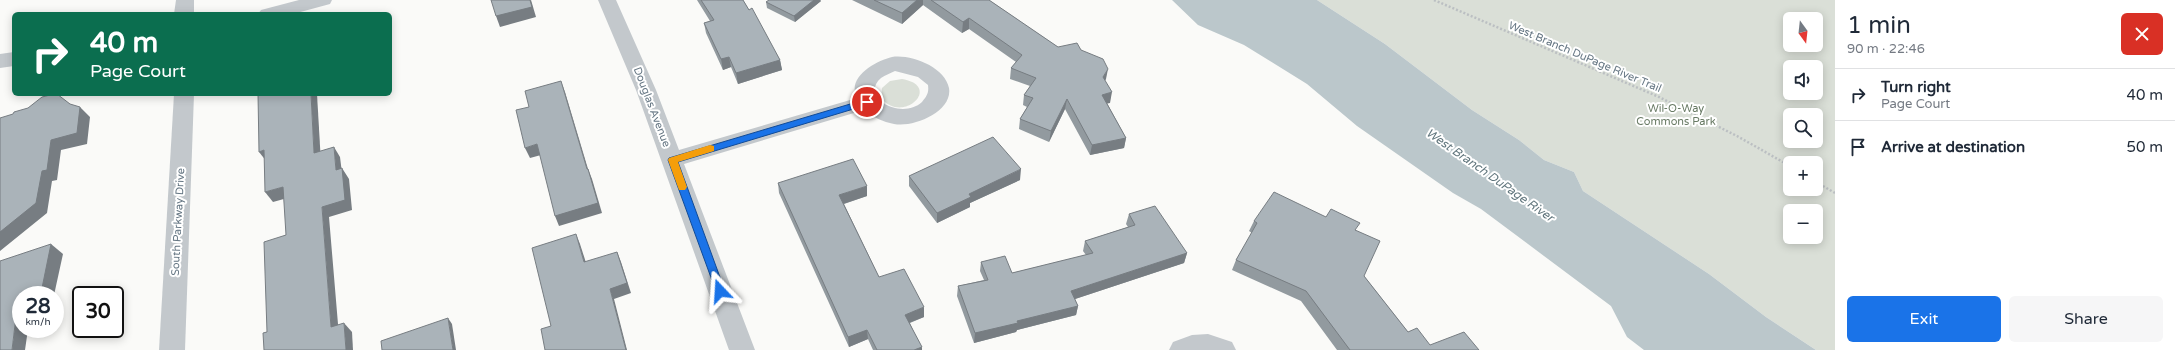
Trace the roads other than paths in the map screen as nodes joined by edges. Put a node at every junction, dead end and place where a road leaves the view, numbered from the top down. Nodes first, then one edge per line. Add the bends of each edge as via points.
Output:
1 (185, 0) edge
2 (323, 0) edge
3 (607, 0) edge
4 (184, 12) edge
5 (276, 12) edge
6 (12, 59) edge
7 (0, 61) edge
8 (184, 96) edge
9 (867, 102) dead end
10 (672, 160) junction
11 (172, 350) edge
12 (742, 350) edge
13 (1182, 350) edge
14 (1223, 350) edge

1 - 4 street
2 - 5 street
3 - 10 street, Douglas Avenue via 646,90
6 - 7 street
8 - 11 street, South Parkway Drive
9 - 10 street
10 - 12 street, Douglas Avenue
13 - 14 street via 1204,345

